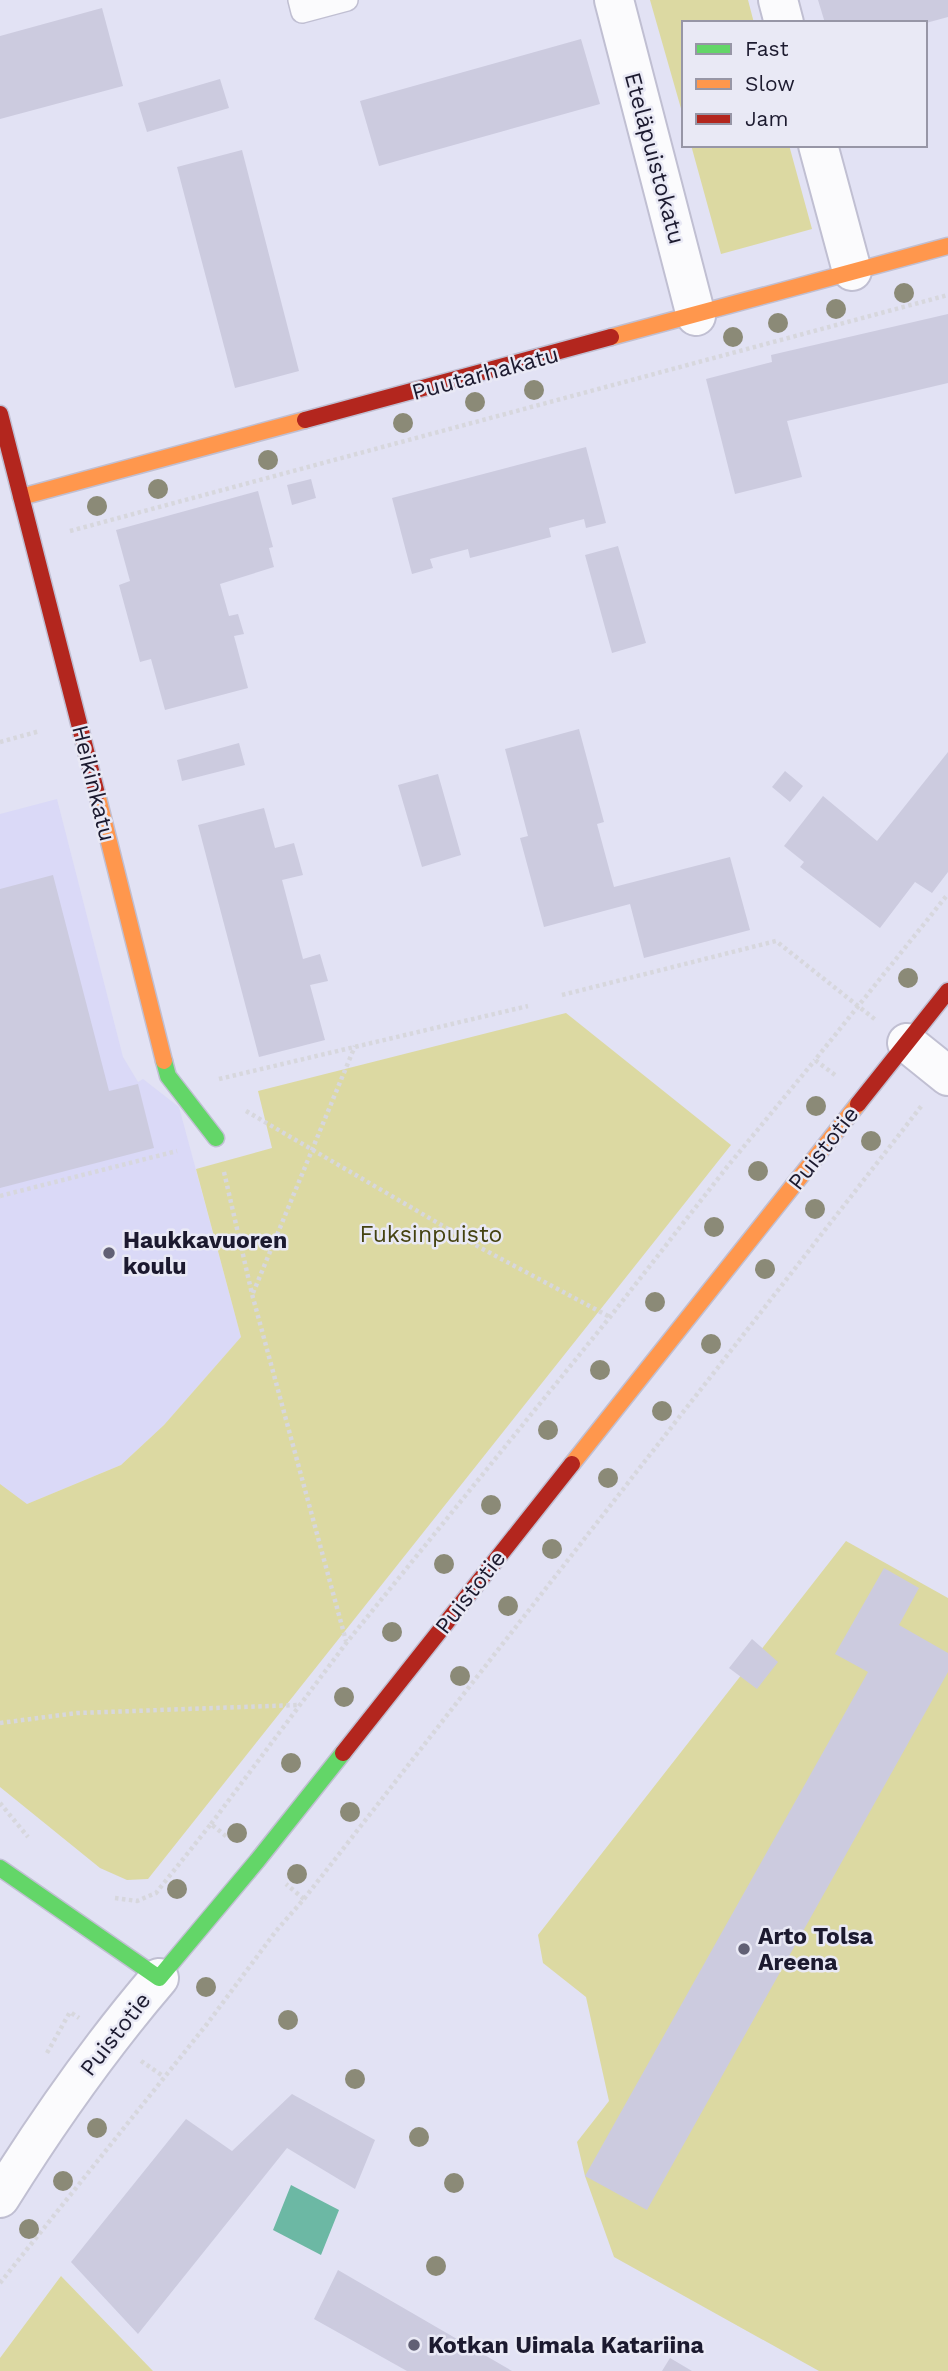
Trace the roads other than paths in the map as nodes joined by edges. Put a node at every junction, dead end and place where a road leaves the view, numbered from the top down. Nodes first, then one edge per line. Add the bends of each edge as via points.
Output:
1 (299, 0) edge
2 (346, 0) edge
3 (614, 0) edge
4 (778, 0) edge
5 (783, 21) edge
6 (819, 147) edge
7 (948, 246) edge
8 (852, 271) junction
9 (696, 316) junction
10 (0, 414) edge
11 (21, 497) junction
12 (948, 991) edge
13 (906, 1043) junction
14 (947, 1075) edge
15 (216, 1138) road end
16 (0, 1868) edge
17 (159, 1978) junction
18 (0, 2198) edge

1 - 2 lane via 302,12
3 - 9 street, Eteläpuistokatu
4 - 5 street
6 - 8 street
7 - 8 street, Puutarhakatu
8 - 9 street, Puutarhakatu
9 - 11 street, Puutarhakatu
10 - 11 street, Heikinkatu
11 - 15 street, Heikinkatu via 168,1076
12 - 13 street, Puistotie
13 - 14 street
13 - 17 street, Puistotie via 257,1861
16 - 17 street
17 - 18 street, Puistotie via 108,2038

